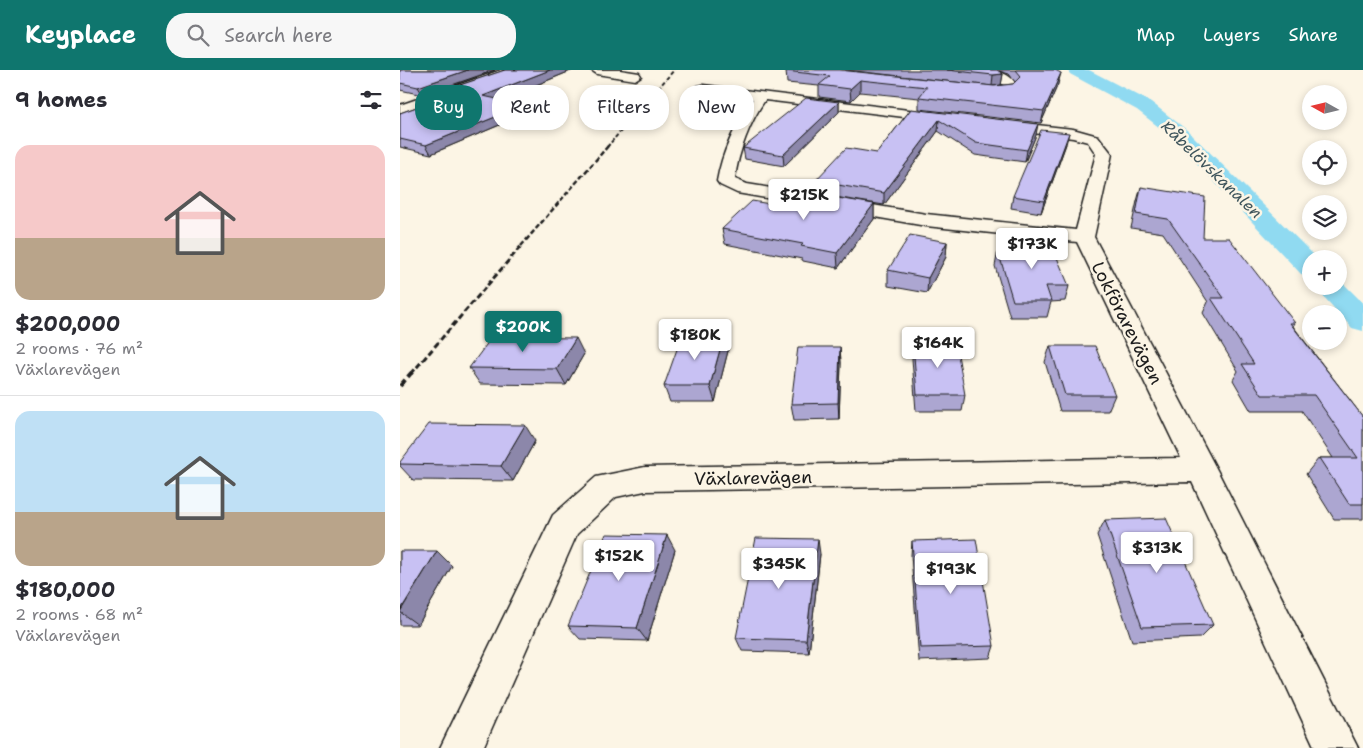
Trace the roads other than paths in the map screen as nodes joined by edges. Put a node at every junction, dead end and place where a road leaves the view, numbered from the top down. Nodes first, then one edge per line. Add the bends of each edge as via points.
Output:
1 (513, 70) edge
2 (597, 70) edge
3 (986, 71) edge
4 (635, 76) dead end
5 (963, 89) edge
6 (754, 95) edge
7 (762, 96) junction
8 (400, 110) edge
9 (957, 120) edge
10 (986, 123) edge
11 (1084, 237) junction
12 (1202, 470) junction
13 (461, 748) edge
14 (1337, 748) edge

1 - 8 street
2 - 4 street
3 - 5 street via 1010,82 1012,88 1006,92
6 - 7 street
7 - 9 street
7 - 11 street via 754,106 727,168 726,180 743,189 926,220
10 - 11 street via 1093,139 1104,154
11 - 12 street, Lokförarevägen
12 - 13 street, Växlarevägen via 645,479 607,486 565,525
12 - 14 street, Lokförarevägen

